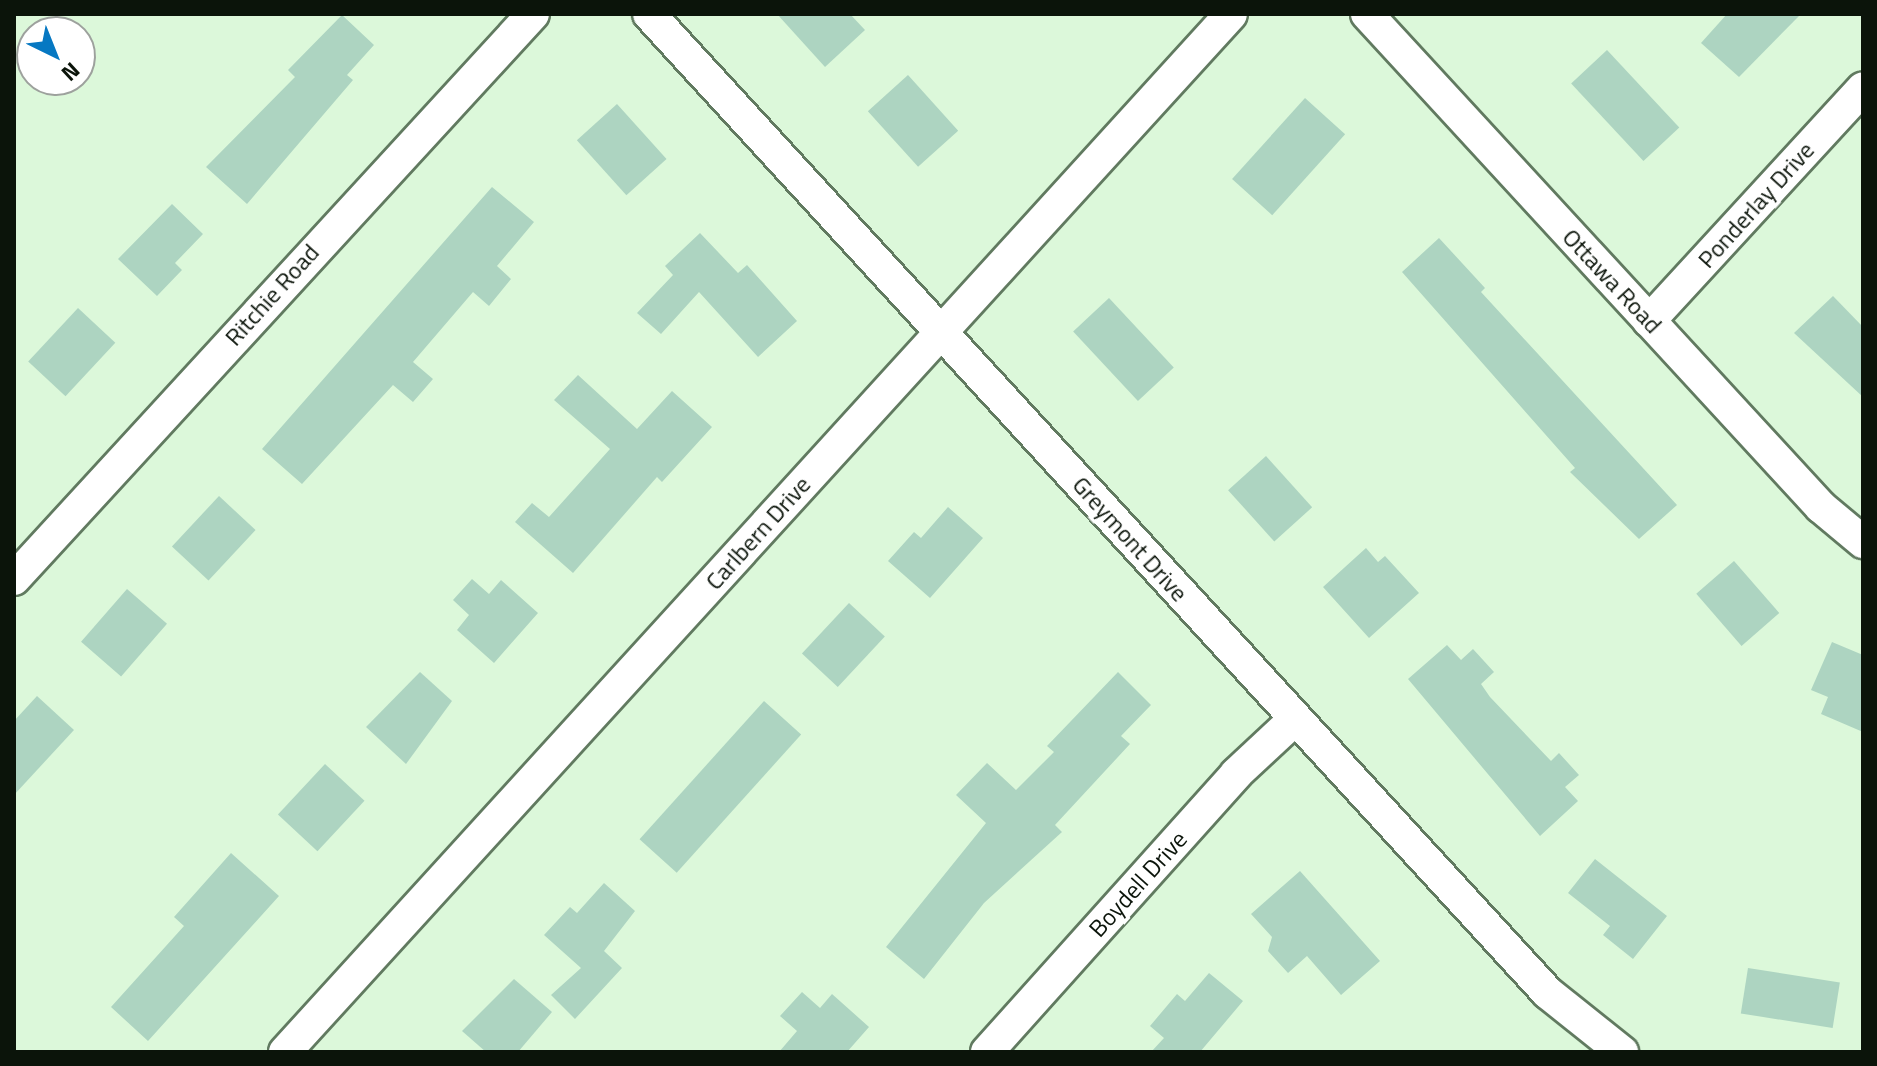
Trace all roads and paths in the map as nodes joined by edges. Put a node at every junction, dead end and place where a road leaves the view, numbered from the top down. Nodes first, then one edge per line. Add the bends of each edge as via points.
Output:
1 (533, 14) edge
2 (649, 14) edge
3 (1231, 14) edge
4 (1367, 14) edge
5 (1863, 88) edge
6 (1649, 321) junction
7 (942, 331) junction
8 (1863, 542) edge
9 (14, 579) edge
10 (1294, 720) junction
11 (285, 1052) edge
12 (987, 1052) edge
13 (1622, 1052) edge

1 - 9 street, Ritchie Road
2 - 7 street, Greymont Drive
3 - 7 street, Carlbern Drive
4 - 6 street, Ottawa Road
5 - 6 street, Ponderlay Drive
6 - 8 street, Ottawa Road via 1821,507
7 - 10 street, Greymont Drive
7 - 11 street, Carlbern Drive
10 - 12 street, Boydell Drive via 1236,774
10 - 13 street, Greymont Drive via 1548,993

